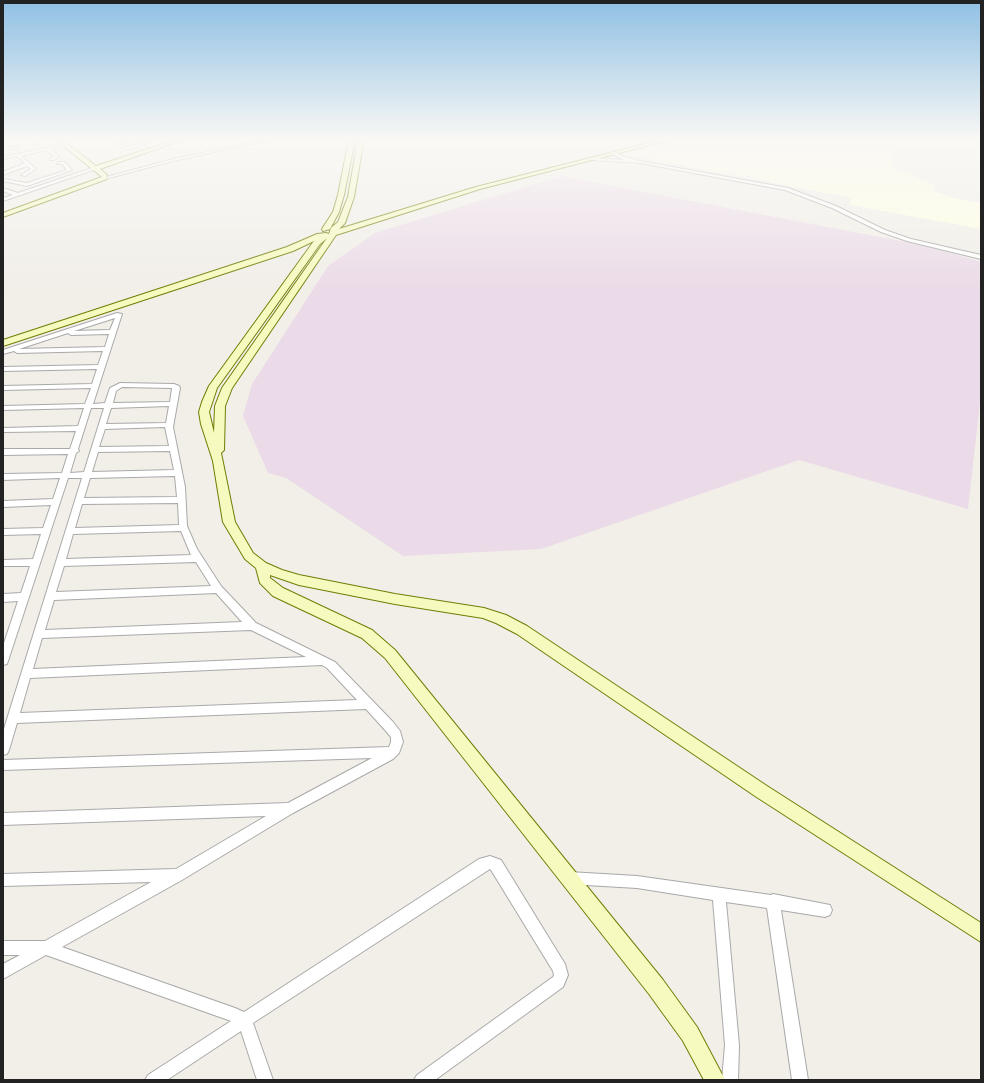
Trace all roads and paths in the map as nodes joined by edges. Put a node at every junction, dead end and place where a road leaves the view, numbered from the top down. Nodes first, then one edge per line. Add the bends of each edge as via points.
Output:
1 (5, 190) edge
2 (34, 190) edge
3 (73, 190) edge
4 (342, 190) edge
5 (352, 190) edge
6 (473, 190) edge
7 (787, 190) edge
8 (9, 191) junction
9 (3, 193) edge
10 (18, 195) junction
11 (3, 200) edge
12 (3, 215) edge
13 (341, 223) junction
14 (360, 226) junction
15 (329, 232) junction
16 (981, 257) edge
17 (114, 332) junction
18 (62, 333) junction
19 (3, 337) edge
20 (3, 343) edge
21 (108, 348) junction
22 (5, 352) edge
23 (102, 366) junction
24 (3, 369) edge
25 (96, 386) junction
26 (3, 388) edge
27 (173, 404) junction
28 (108, 405) junction
29 (90, 406) junction
30 (3, 408) edge
31 (169, 424) junction
32 (102, 427) junction
33 (82, 428) junction
34 (3, 430) edge
35 (173, 448) junction
36 (95, 450) junction
37 (75, 451) junction
38 (3, 452) edge
39 (218, 461) junction
40 (178, 473) junction
41 (87, 474) junction
42 (66, 475) junction
43 (3, 477) edge
44 (181, 500) junction
45 (79, 501) junction
46 (57, 502) junction
47 (3, 504) edge
48 (184, 528) junction
49 (47, 531) junction
50 (70, 531) junction
51 (3, 532) edge
52 (198, 558) junction
53 (37, 562) junction
54 (3, 563) edge
55 (60, 563) junction
56 (262, 566) junction
57 (218, 589) junction
58 (50, 596) junction
59 (3, 598) edge
60 (25, 598) junction
61 (252, 626) junction
62 (8, 633) edge
63 (38, 634) junction
64 (3, 661) edge
65 (324, 661) junction
66 (26, 674) junction
67 (369, 704) junction
68 (13, 718) junction
69 (3, 750) edge
70 (392, 752) junction
71 (3, 766) edge
72 (289, 809) junction
73 (3, 819) edge
74 (177, 875) junction
75 (570, 878) junction
76 (3, 880) edge
77 (719, 895) junction
78 (773, 901) junction
79 (825, 910) dead end
80 (981, 934) edge
81 (3, 948) edge
82 (45, 948) junction
83 (3, 972) edge
84 (244, 1021) junction
85 (153, 1080) edge
86 (265, 1080) edge
87 (422, 1080) edge
88 (715, 1080) edge
89 (730, 1080) edge
90 (800, 1080) edge

1 - 8 street
2 - 10 street
3 - 12 main road
4 - 15 main road
5 - 13 main road
6 - 14 main road
7 - 16 street via 883,231
8 - 9 street
8 - 10 street
10 - 11 street
13 - 14 main road via 346,226
13 - 15 main road
14 - 15 main road
15 - 19 main road
15 - 20 main road via 290,249
15 - 39 main road via 227,388 220,406
15 - 39 main road via 317,242 208,396 204,412
17 - 18 street
17 - 18 street via 119,314
17 - 21 street
18 - 22 street
21 - 22 street
21 - 23 street
23 - 24 street
23 - 25 street
25 - 26 street
25 - 29 street
27 - 28 street
27 - 28 street via 176,388 174,386 120,385 113,390
27 - 31 street
28 - 29 street
28 - 32 street
29 - 30 street
29 - 33 street
31 - 32 street
31 - 35 street
32 - 36 street
33 - 34 street
33 - 37 street
35 - 36 street
35 - 40 street
36 - 41 street
37 - 38 street
37 - 42 street
39 - 56 main road via 229,522 249,556
40 - 41 street
40 - 44 street
41 - 42 street
41 - 45 street
42 - 43 street
42 - 46 street
44 - 45 street
44 - 48 street
45 - 50 street
46 - 47 street
46 - 49 street
48 - 50 street
48 - 52 street
49 - 51 street
49 - 53 street
50 - 55 street
52 - 55 street
52 - 57 street
53 - 54 street
53 - 60 street
55 - 58 street
56 - 75 main road via 264,580 278,592 367,634 390,654
56 - 80 main road via 298,580 395,600 484,613 501,619 522,630 761,791
57 - 58 street
57 - 61 street
58 - 63 street
59 - 60 street
60 - 62 street
61 - 63 street
61 - 65 street
62 - 64 street
63 - 66 street
65 - 66 street
65 - 67 street
66 - 68 street
67 - 68 street
67 - 70 street via 396,735 397,742
68 - 69 street
70 - 71 street
70 - 72 street
72 - 73 street
72 - 74 street
74 - 76 street
74 - 82 street
75 - 77 street via 636,882
75 - 88 main road via 690,1034
77 - 78 street
77 - 89 street via 732,1045
78 - 79 street
78 - 90 street
81 - 82 street
82 - 83 street
82 - 84 street via 235,1015
84 - 85 street
84 - 86 street
84 - 87 street via 490,862 496,865 560,969 561,975 558,982

